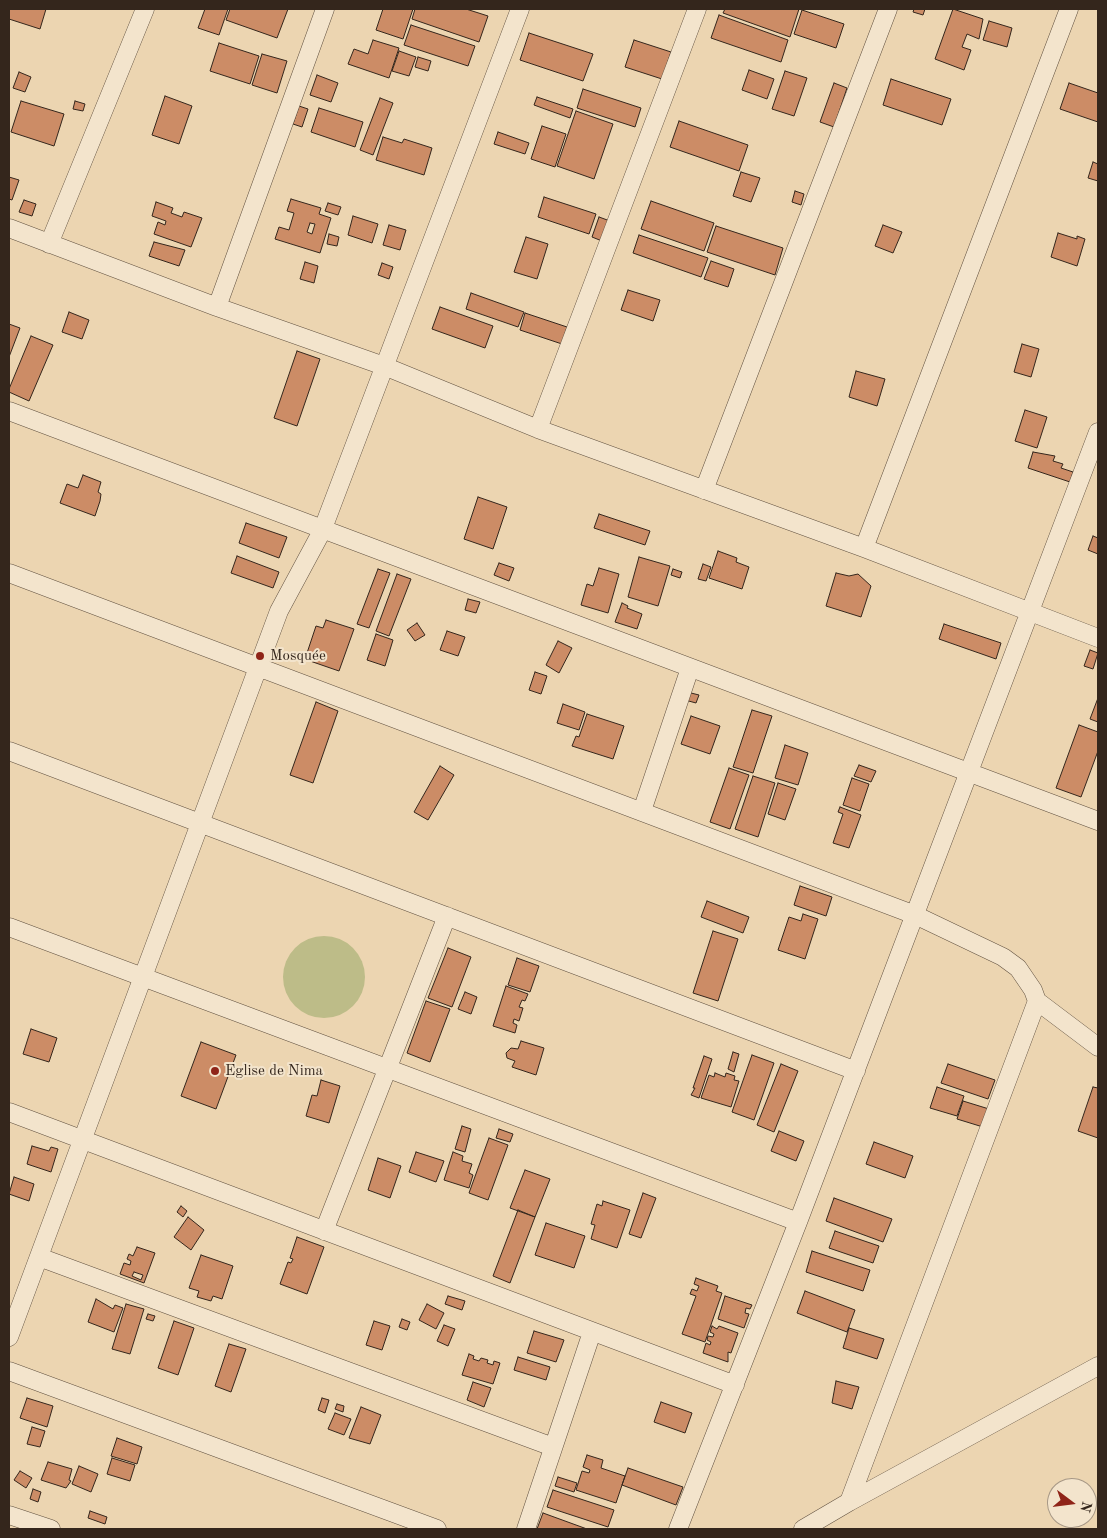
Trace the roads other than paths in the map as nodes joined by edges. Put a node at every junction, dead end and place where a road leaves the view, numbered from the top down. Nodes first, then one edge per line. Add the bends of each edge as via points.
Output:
1 (145, 9) edge
2 (325, 9) edge
3 (520, 9) edge
4 (698, 9) edge
5 (888, 9) edge
6 (1069, 9) edge
7 (9, 228) edge
8 (50, 244) junction
9 (217, 308) junction
10 (384, 366) junction
11 (9, 411) edge
12 (538, 429) junction
13 (1098, 432) edge
14 (704, 490) junction
15 (322, 531) junction
16 (864, 548) junction
17 (9, 573) edge
18 (1030, 612) junction
19 (1098, 638) edge
20 (258, 668) junction
21 (690, 668) junction
22 (9, 751) edge
23 (969, 773) junction
24 (642, 811) junction
25 (1098, 821) edge
26 (200, 823) junction
27 (915, 915) junction
28 (447, 916) junction
29 (9, 927) edge
30 (143, 977) junction
31 (1037, 1002) junction
32 (1098, 1047) edge
33 (388, 1068) junction
34 (856, 1070) junction
35 (9, 1112) edge
36 (82, 1140) junction
37 (798, 1222) junction
38 (324, 1231) junction
39 (39, 1257) junction
40 (592, 1332) junction
41 (9, 1337) edge
42 (1098, 1366) edge
43 (9, 1371) edge
44 (734, 1385) junction
45 (553, 1447) junction
46 (848, 1502) junction
47 (9, 1515) edge
48 (51, 1529) edge
49 (437, 1529) edge
50 (526, 1529) edge
51 (678, 1529) edge
52 (804, 1529) edge

1 - 8 street
2 - 9 street
3 - 10 street
4 - 12 street
5 - 14 street
6 - 16 street
7 - 8 street
8 - 9 street
9 - 10 street
10 - 12 street
10 - 15 street
11 - 15 street
12 - 14 street
13 - 18 street
14 - 16 street
15 - 20 street via 279,611
15 - 21 street
16 - 18 street
17 - 20 street
18 - 19 street
18 - 23 street
20 - 24 street
20 - 26 street
21 - 23 street
21 - 24 street
22 - 26 street
23 - 25 street
23 - 27 street
24 - 27 street
26 - 28 street
26 - 30 street
27 - 31 street via 1003,957 1018,968
27 - 34 street
28 - 33 street
28 - 34 street
29 - 30 street
30 - 33 street
30 - 36 street
31 - 32 street
31 - 46 street
33 - 37 street
33 - 38 street
34 - 37 street
35 - 36 street
36 - 38 street
36 - 39 street
37 - 44 street
38 - 40 street
39 - 41 street
39 - 45 street
40 - 44 street
40 - 45 street
42 - 46 street
43 - 49 street
44 - 51 street
45 - 50 street
46 - 52 street
47 - 48 street

